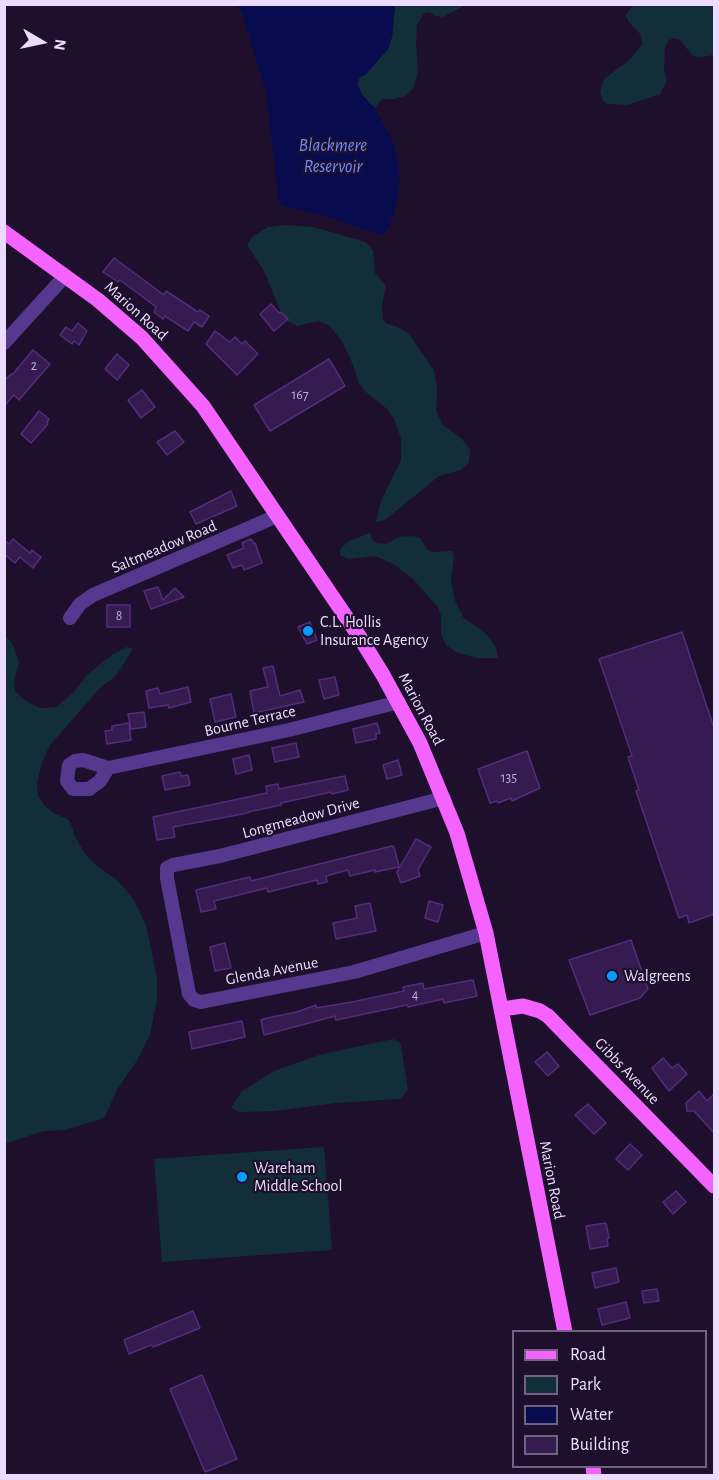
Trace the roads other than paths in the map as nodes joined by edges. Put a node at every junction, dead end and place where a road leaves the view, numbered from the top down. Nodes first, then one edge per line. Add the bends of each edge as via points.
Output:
1 (4, 232) edge
2 (65, 276) junction
3 (4, 343) edge
4 (277, 516) junction
5 (70, 618) dead end
6 (399, 702) junction
7 (108, 768) dead end
8 (444, 798) junction
9 (167, 868) joint
10 (486, 933) junction
11 (502, 1009) junction
12 (714, 1186) edge
13 (565, 1330) edge

1 - 2 main road, Marion Road
2 - 3 street
2 - 4 main road, Marion Road via 142,338 172,370 203,406
4 - 5 street, Saltmeadow Road via 93,595
4 - 6 main road, Marion Road
6 - 7 street, Bourne Terrace
6 - 8 main road, Marion Road
8 - 9 street, Longmeadow Drive
8 - 10 main road, Marion Road
9 - 10 street, Glenda Avenue via 189,994 201,1002 354,972
10 - 11 main road, Marion Road
11 - 12 main road, Gibbs Avenue via 523,1006 548,1016
11 - 13 main road, Marion Road

